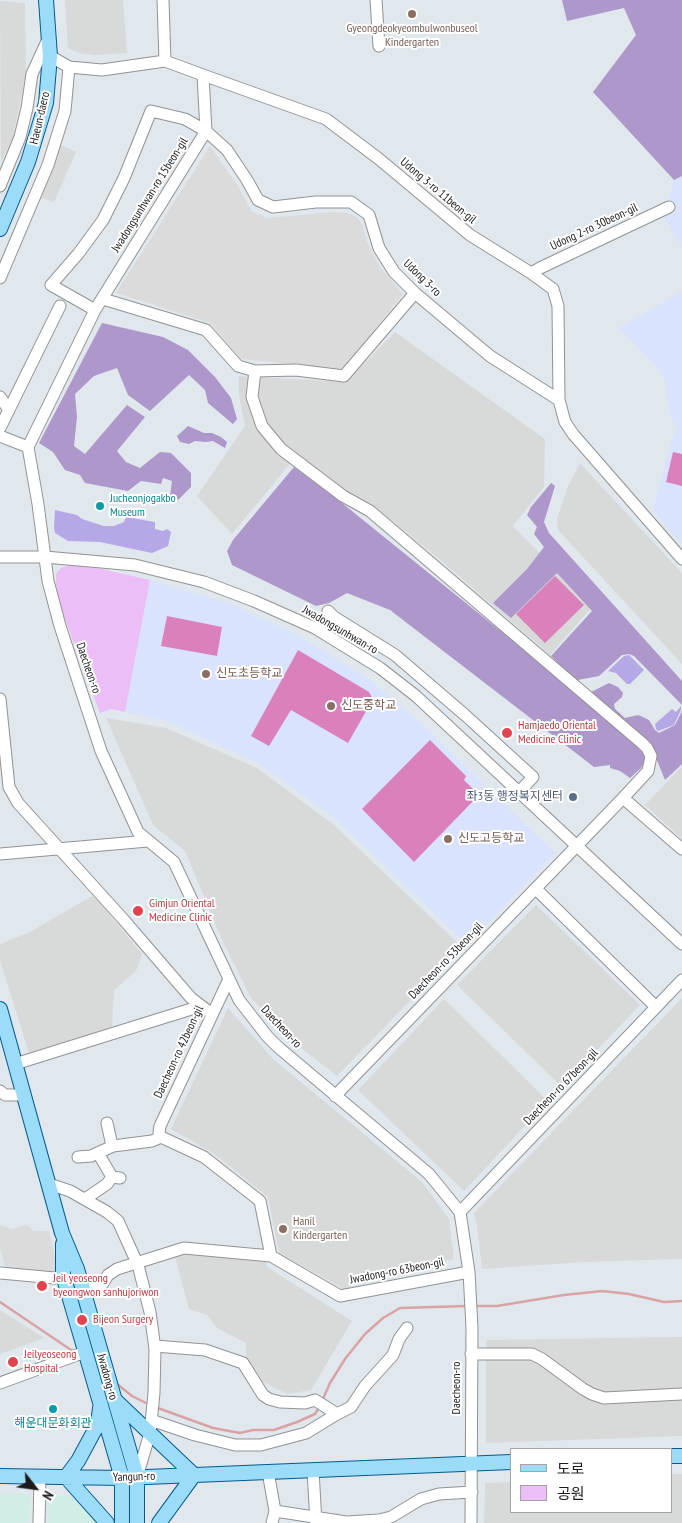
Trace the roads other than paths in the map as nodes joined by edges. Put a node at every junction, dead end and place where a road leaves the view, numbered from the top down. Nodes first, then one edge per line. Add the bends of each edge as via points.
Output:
1 (46, 0) edge
2 (163, 0) edge
3 (376, 0) edge
4 (49, 37) junction
5 (379, 46) dead end
6 (50, 56) junction
7 (165, 61) junction
8 (69, 68) junction
9 (203, 75) junction
10 (206, 131) junction
11 (3, 169) edge
12 (0, 186) edge
13 (669, 207) dead end
14 (0, 229) edge
15 (531, 273) junction
16 (0, 278) edge
17 (415, 293) junction
18 (103, 299) junction
19 (60, 306) dead end
20 (95, 310) junction
21 (255, 371) junction
22 (0, 397) edge
23 (559, 400) junction
24 (8, 410) junction
25 (0, 428) edge
26 (0, 436) edge
27 (28, 447) junction
28 (0, 557) edge
29 (46, 557) junction
30 (682, 559) edge
31 (323, 634) junction
32 (0, 700) edge
33 (520, 792) junction
34 (623, 798) junction
35 (148, 841) junction
36 (577, 846) junction
37 (58, 849) junction
38 (682, 850) edge
39 (0, 854) edge
40 (536, 889) junction
41 (682, 944) edge
42 (228, 979) junction
43 (682, 980) edge
44 (201, 1006) junction
45 (656, 1007) junction
46 (0, 1009) edge
47 (212, 1014) junction
48 (15, 1064) junction
49 (0, 1091) edge
50 (24, 1095) junction
51 (335, 1096) junction
52 (107, 1123) dead end
53 (161, 1137) junction
54 (112, 1146) junction
55 (98, 1152) junction
56 (78, 1157) dead end
57 (49, 1184) junction
58 (85, 1199) junction
59 (460, 1212) junction
60 (62, 1233) junction
61 (271, 1256) junction
62 (137, 1263) junction
63 (470, 1272) junction
64 (0, 1273) edge
65 (63, 1274) junction
66 (83, 1292) junction
67 (407, 1328) dead end
68 (84, 1346) junction
69 (155, 1346) junction
70 (471, 1354) junction
71 (0, 1383) edge
72 (682, 1394) edge
73 (106, 1400) junction
74 (337, 1414) junction
75 (150, 1427) junction
76 (510, 1462) edge
77 (471, 1464) junction
78 (313, 1470) junction
79 (268, 1472) junction
80 (194, 1474) junction
81 (0, 1476) edge
82 (40, 1477) junction
83 (66, 1477) junction
84 (137, 1477) junction
85 (122, 1478) junction
86 (472, 1492) junction
87 (274, 1511) junction
88 (315, 1519) edge
89 (382, 1521) edge
90 (39, 1523) edge
91 (107, 1523) edge
92 (122, 1523) edge
93 (136, 1523) edge
94 (159, 1523) edge
95 (272, 1523) edge
96 (472, 1523) edge

1 - 4 main road, Haeun-daero
2 - 7 street
3 - 5 street
4 - 6 main road, Haeun-daero
4 - 11 street via 32,74 22,130
6 - 8 street
6 - 14 main road, Haeun-daero via 46,103 28,162
7 - 8 street via 102,70
7 - 9 street
8 - 16 street via 65,111 48,165
9 - 10 street
9 - 15 street, Udong 3-ro 11beon-gil via 326,119 470,235
10 - 17 street, Udong 3-ro via 227,150 258,200 273,207 351,202 369,215 379,248 394,272
10 - 18 street, Jwadongsunhwan-ro 15beon-gil
10 - 20 street, Jwadongsunhwan-ro 15beon-gil via 185,119 151,110 103,220 51,285
11 - 12 street
13 - 15 street, Udong 2-ro 30beon-gil
15 - 23 street, Udong 3-ro 11beon-gil via 553,289 558,306
17 - 21 street via 344,376 296,370
17 - 23 street, Udong 3-ro via 490,356
18 - 20 street, Jwadongsunhwan-ro 15beon-gil
18 - 21 street via 206,330 238,366
19 - 24 street
20 - 27 street, Jwadongsunhwan-ro 15beon-gil
21 - 34 street via 252,397 262,426 281,449 343,496 370,511 647,748 651,756 648,771
22 - 24 street
23 - 30 street via 565,422 573,434
24 - 25 street
26 - 27 street
27 - 29 street
28 - 29 street, Jwadongsunhwan-ro
29 - 31 street, Jwadongsunhwan-ro via 135,565 204,582 254,601
29 - 35 street, Daecheon-ro via 48,581 60,626 101,751 138,832
31 - 33 street, Jwadongsunhwan-ro via 380,668 416,696
31 - 33 street via 331,614 395,655 533,777
32 - 37 street via 9,787 18,803
33 - 36 street, Jwadongsunhwan-ro
34 - 36 street
34 - 38 street
35 - 37 street
35 - 42 street, Daecheon-ro via 174,862
36 - 40 street, Daecheon-ro 53beon-gil
36 - 41 street, Jwadongsunhwan-ro
37 - 39 street
37 - 44 street
40 - 45 street
40 - 51 street, Daecheon-ro 53beon-gil
42 - 47 street, Daecheon-ro 42beon-gil
42 - 51 street, Daecheon-ro via 239,1000 267,1036
43 - 45 street, Daecheon-ro 67beon-gil
44 - 47 street
44 - 48 street
45 - 59 street, Daecheon-ro 67beon-gil
46 - 48 main road, Jwadong-ro
47 - 53 street, Daecheon-ro 42beon-gil via 160,1126
48 - 50 main road, Jwadong-ro
49 - 50 street via 5,1095
50 - 57 main road, Jwadong-ro
51 - 59 street, Daecheon-ro via 429,1174
52 - 54 street
53 - 54 street
53 - 61 street via 204,1157 260,1201
54 - 55 street
55 - 56 street
55 - 58 street via 116,1178
57 - 58 street via 70,1190
57 - 60 main road, Jwadong-ro
58 - 62 street via 118,1221
59 - 63 street, Daecheon-ro
60 - 65 main road, Jwadong-ro
60 - 66 main road, Jwadong-ro
61 - 62 street, Jwadong-ro 63beon-gil via 184,1248
61 - 63 street, Jwadong-ro 63beon-gil via 340,1296
62 - 66 street, Jwadong-ro 63beon-gil via 113,1272 101,1286
62 - 69 street
63 - 70 street, Daecheon-ro
64 - 65 street via 55,1278
65 - 68 main road, Jwadong-ro
66 - 73 main road, Jwadong-ro via 99,1348
67 - 74 street via 393,1355 351,1407
68 - 71 street via 63,1360
68 - 73 main road, Jwadong-ro
69 - 74 street via 205,1350 243,1363 262,1395 269,1399 310,1402
69 - 75 street
70 - 72 street via 532,1354 583,1389 604,1398
70 - 77 street, Daecheon-ro
73 - 75 main road
73 - 83 main road via 98,1424
73 - 84 main road, Jwadong-ro
73 - 85 main road, Jwadong-ro
74 - 75 street via 306,1433 261,1445 234,1445
75 - 80 main road
75 - 84 street
76 - 77 main road, Yangun-ro
77 - 78 main road, Yangun-ro
77 - 86 street, Daecheon-ro
78 - 79 main road, Yangun-ro
78 - 88 street
79 - 80 main road, Yangun-ro
79 - 87 street
80 - 84 main road, Yangun-ro
80 - 94 main road
81 - 82 main road, Yangun-ro
82 - 83 main road, Yangun-ro
82 - 90 street
83 - 85 main road, Yangun-ro
83 - 91 main road
84 - 85 main road, Yangun-ro
84 - 93 main road, Jwadong-ro
85 - 92 main road, Jwadong-ro
86 - 89 street via 439,1494 422,1499
86 - 96 street, Daecheon-ro
87 - 88 street
87 - 95 street
88 - 89 street

